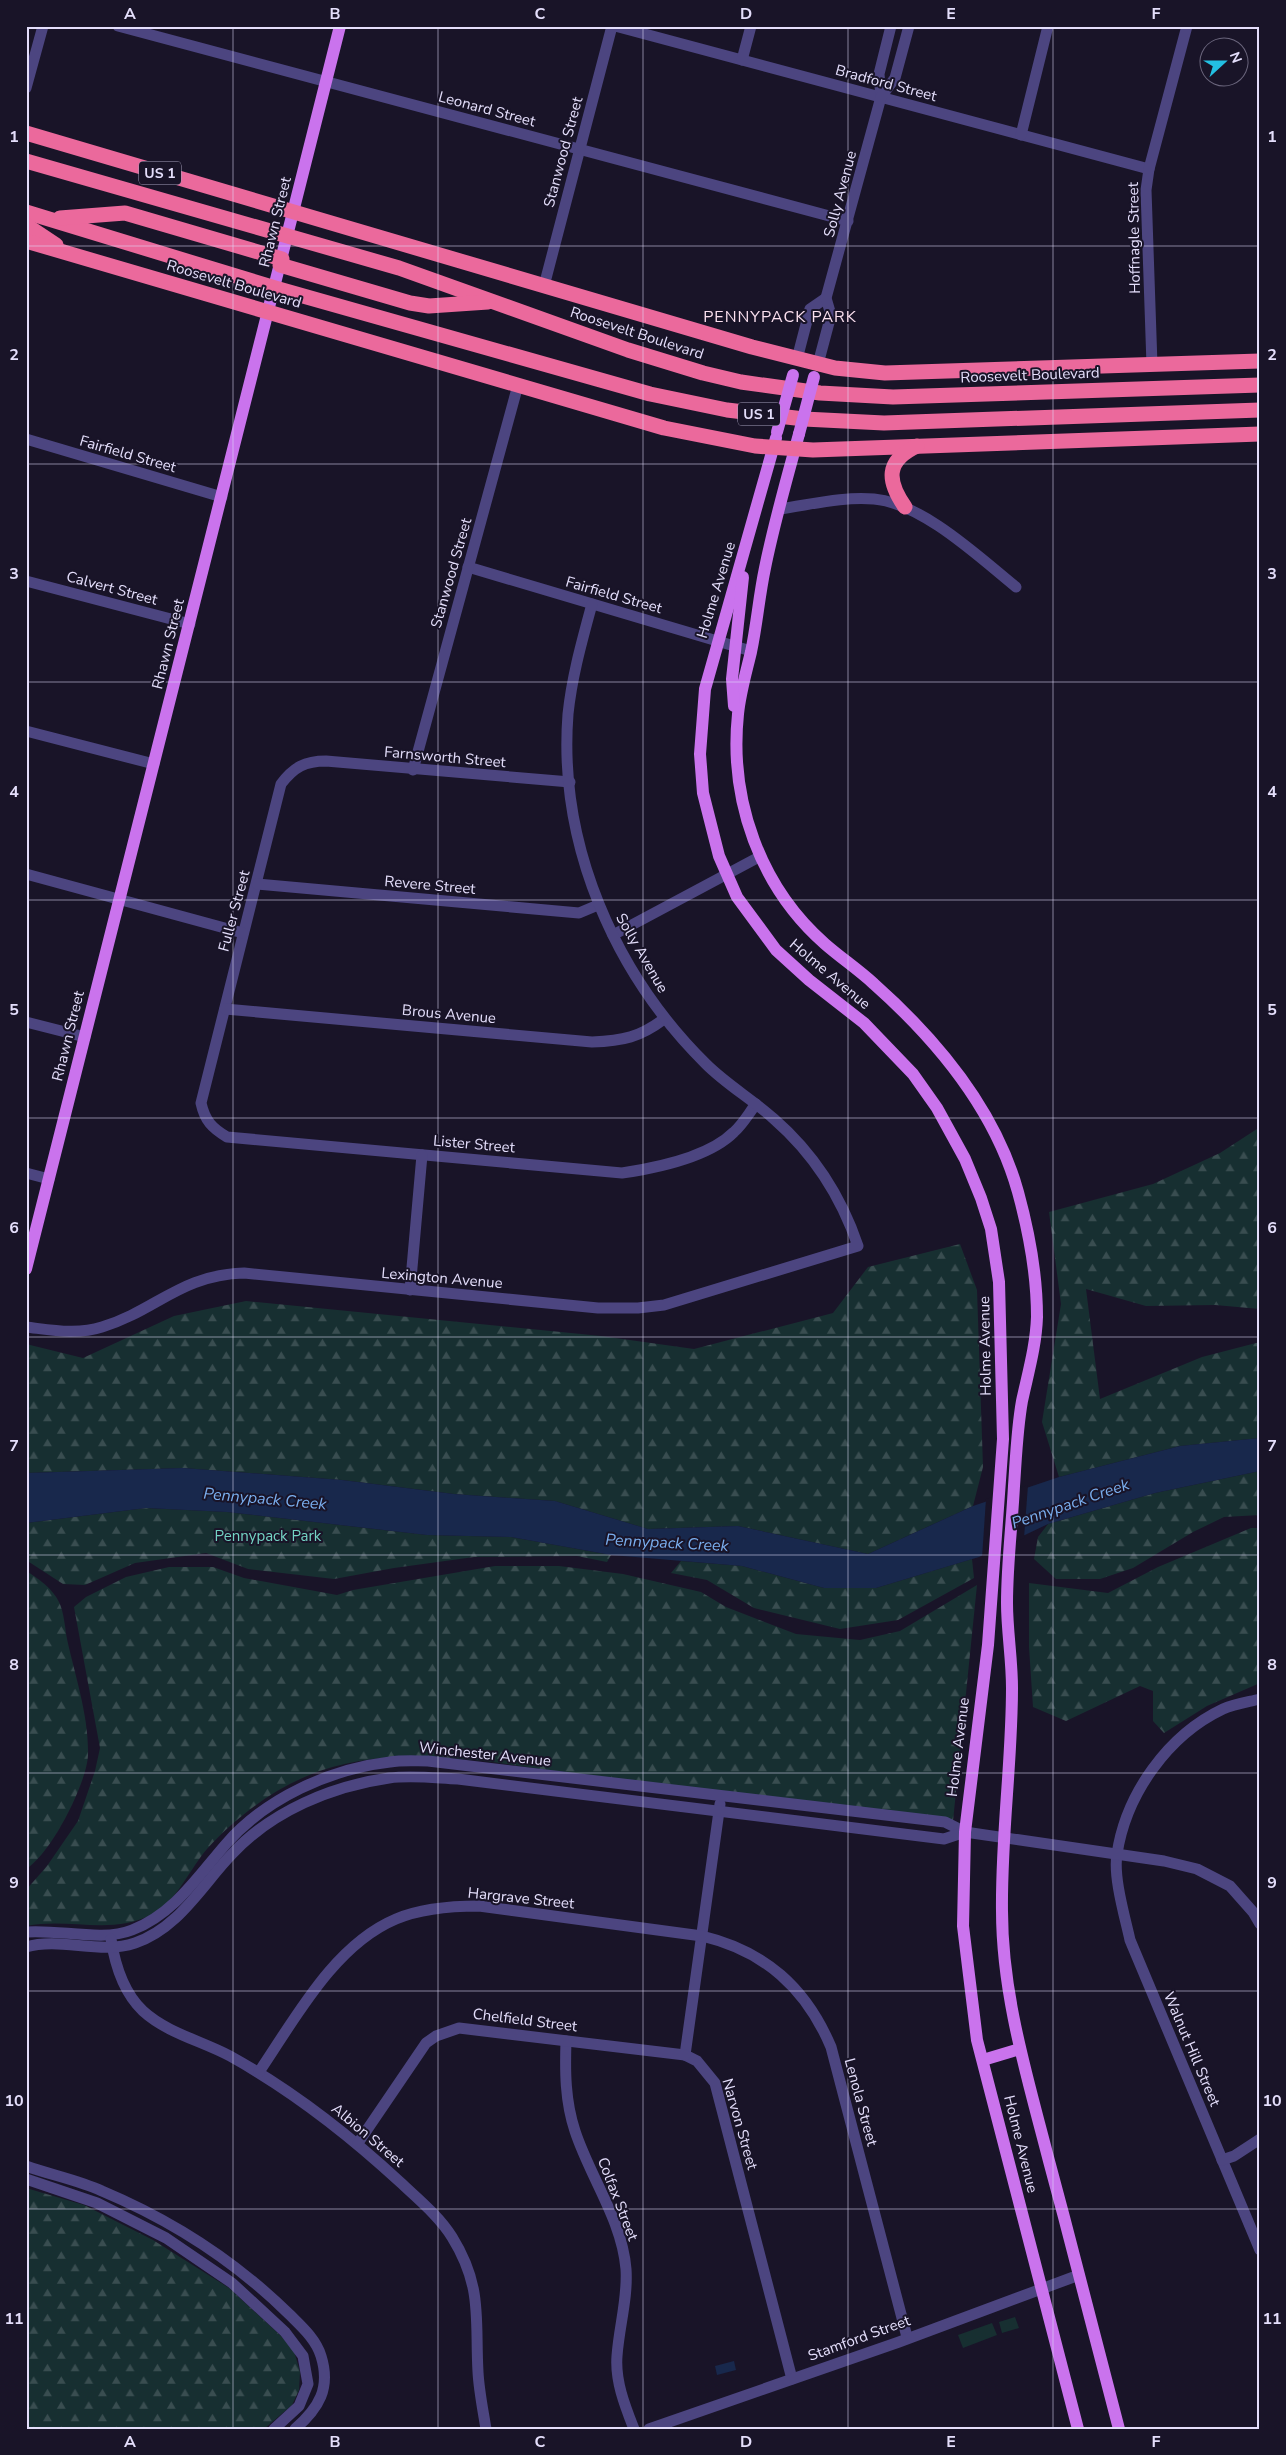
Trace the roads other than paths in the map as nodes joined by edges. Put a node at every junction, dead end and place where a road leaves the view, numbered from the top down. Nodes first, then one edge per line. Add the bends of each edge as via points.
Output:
1 (42, 26) edge
2 (118, 26) edge
3 (340, 26) edge
4 (613, 26) edge
5 (751, 26) edge
6 (891, 26) edge
7 (909, 26) edge
8 (1048, 26) edge
9 (1187, 26) edge
10 (742, 60) junction
11 (327, 81) junction
12 (26, 88) edge
13 (881, 98) junction
14 (26, 133) edge
15 (1021, 135) junction
16 (580, 150) junction
17 (26, 161) edge
18 (1149, 169) junction
19 (26, 212) edge
20 (294, 212) junction
21 (41, 216) junction
22 (848, 221) junction
23 (26, 225) edge
24 (288, 236) junction
25 (26, 240) edge
26 (70, 254) junction
27 (281, 262) junction
28 (544, 286) junction
29 (275, 288) junction
30 (826, 298) junction
31 (506, 306) junction
32 (269, 312) junction
33 (797, 359) junction
34 (1260, 361) edge
35 (1152, 365) junction
36 (816, 370) junction
37 (518, 385) junction
38 (1260, 385) edge
39 (1260, 410) edge
40 (1260, 434) edge
41 (26, 440) edge
42 (917, 446) junction
43 (773, 448) junction
44 (795, 449) junction
45 (222, 497) junction
46 (905, 507) junction
47 (779, 508) junction
48 (745, 550) junction
49 (468, 567) junction
50 (26, 581) edge
51 (1016, 587) dead end
52 (592, 604) junction
53 (190, 624) junction
54 (717, 641) junction
55 (736, 646) junction
56 (751, 651) junction
57 (26, 731) edge
58 (737, 733) junction
59 (318, 761) joint
60 (154, 764) junction
61 (413, 770) junction
62 (570, 782) junction
63 (759, 857) junction
64 (26, 874) edge
65 (726, 875) junction
66 (257, 884) junction
67 (120, 898) junction
68 (598, 905) junction
69 (243, 933) junction
70 (612, 935) junction
71 (225, 1009) junction
72 (664, 1019) junction
73 (26, 1022) edge
74 (85, 1038) junction
75 (204, 1090) joint
76 (756, 1104) junction
77 (422, 1155) junction
78 (26, 1173) edge
79 (49, 1179) junction
80 (858, 1246) joint
81 (26, 1269) edge
82 (410, 1290) junction
83 (26, 1326) edge
84 (1260, 1699) edge
85 (494, 1769) junction
86 (493, 1784) junction
87 (721, 1797) junction
88 (719, 1810) junction
89 (262, 1812) junction
90 (270, 1822) junction
91 (965, 1832) junction
92 (1004, 1837) junction
93 (1116, 1855) junction
94 (1260, 1924) edge
95 (26, 1932) edge
96 (110, 1934) junction
97 (702, 1936) junction
98 (26, 1947) edge
99 (112, 1947) junction
100 (566, 2040) junction
101 (1020, 2049) junction
102 (685, 2055) junction
103 (983, 2060) junction
104 (258, 2072) junction
105 (1260, 2140) edge
106 (358, 2143) junction
107 (1222, 2160) junction
108 (26, 2166) edge
109 (26, 2179) edge
110 (103, 2191) junction
111 (97, 2204) junction
112 (1260, 2250) edge
113 (1079, 2275) junction
114 (1041, 2288) junction
115 (907, 2337) junction
116 (315, 2342) junction
117 (300, 2350) junction
118 (792, 2379) junction
119 (274, 2429) edge
120 (295, 2429) edge
121 (486, 2429) edge
122 (634, 2429) edge
123 (649, 2429) edge
124 (1078, 2429) edge
125 (1119, 2429) edge

1 - 12 street
2 - 11 street, Leonard Street
3 - 11 main road, Rhawn Street
4 - 10 street, Bradford Street
4 - 16 street, Stanwood Street
5 - 10 street
6 - 13 street, Solly Avenue via 879,74
7 - 13 street, Solly Avenue via 895,78
8 - 15 street
9 - 18 street, Hoffnagle Street
10 - 13 street, Bradford Street
11 - 16 street, Leonard Street
11 - 20 main road, Rhawn Street
13 - 15 street, Bradford Street
13 - 22 street, Solly Avenue
14 - 20 highway, Roosevelt Boulevard / US 1
15 - 18 street, Bradford Street
16 - 22 street, Leonard Street
16 - 28 street, Stanwood Street
17 - 24 highway, Roosevelt Boulevard / US 1
18 - 35 street, Hoffnagle Street via 1146,190
19 - 21 highway, Roosevelt Boulevard / US 1
20 - 24 main road, Rhawn Street
20 - 28 highway, Roosevelt Boulevard / US 1
21 - 27 highway via 76,218 125,213
21 - 29 highway, Roosevelt Boulevard / US 1
22 - 30 street, Solly Avenue
23 - 26 highway
24 - 27 main road, Rhawn Street
24 - 31 highway, Roosevelt Boulevard / US 1 via 399,268
25 - 26 highway, Roosevelt Boulevard / US 1
26 - 32 highway, Roosevelt Boulevard / US 1
27 - 29 main road, Rhawn Street
27 - 31 highway via 420,305 480,302
28 - 33 highway, Roosevelt Boulevard / US 1
29 - 32 main road, Rhawn Street
29 - 39 highway, Roosevelt Boulevard / US 1 via 650,394 766,415 884,423
30 - 33 street via 810,309
30 - 36 street, Solly Avenue via 831,315
31 - 38 highway, Roosevelt Boulevard / US 1 via 703,373 820,394 933,396
32 - 37 highway, Roosevelt Boulevard / US 1
32 - 45 main road, Rhawn Street
33 - 36 highway, Roosevelt Boulevard / US 1
33 - 43 main road, Holme Avenue, bridge
34 - 35 highway, Roosevelt Boulevard / US 1
35 - 36 highway, Roosevelt Boulevard / US 1 via 892,373
36 - 44 main road, Holme Avenue, bridge
37 - 43 highway, Roosevelt Boulevard / US 1 via 672,430
37 - 49 street, Stanwood Street
40 - 42 highway, Roosevelt Boulevard / US 1
41 - 45 street, Fairfield Street
42 - 44 highway, Roosevelt Boulevard / US 1
42 - 46 highway via 897,460 892,472 896,493
43 - 44 highway, Roosevelt Boulevard / US 1
43 - 48 main road, Holme Avenue
44 - 47 main road, Holme Avenue
45 - 53 main road, Rhawn Street
46 - 47 street via 874,499 857,499
46 - 51 street via 930,521
47 - 56 main road, Holme Avenue
48 - 54 main road, Holme Avenue
48 - 55 main road
49 - 52 street, Fairfield Street
49 - 61 street, Stanwood Street
50 - 53 street, Calvert Street
52 - 54 street, Fairfield Street
52 - 62 street, Solly Avenue via 572,686 568,721
53 - 60 main road, Rhawn Street
54 - 55 street, Fairfield Street
54 - 65 main road, Holme Avenue via 704,689 700,754 711,832
55 - 56 street, Fairfield Street
55 - 58 main road via 732,689
56 - 58 main road, Holme Avenue via 741,691
57 - 60 street
58 - 63 main road, Holme Avenue via 740,789
59 - 61 street, Farnsworth Street
59 - 66 street, Fuller Street via 301,764 291,770 281,784
60 - 67 main road, Rhawn Street
61 - 62 street, Farnsworth Street
62 - 68 street, Solly Avenue via 580,842
63 - 65 street
63 - 92 main road, Holme Avenue via 802,921 828,948 877,986 957,1072 991,1124 1016,1186 1033,1256 1036,1318 1017,1439 1007,1607 1012,1689
64 - 67 street
65 - 70 street
65 - 91 main road, Holme Avenue via 737,897 776,950 864,1023 913,1074 937,1108 965,1159 991,1229 1000,1282 1003,1439 993,1587
66 - 68 street, Revere Street via 579,913
66 - 69 street, Fuller Street
67 - 69 street
67 - 74 main road, Rhawn Street
68 - 70 street, Solly Avenue
69 - 71 street, Fuller Street
70 - 72 street, Solly Avenue via 634,976
71 - 72 street, Brous Avenue via 592,1042 629,1039
71 - 75 street, Fuller Street
72 - 76 street, Solly Avenue via 707,1065
73 - 74 street
74 - 79 main road, Rhawn Street
75 - 77 street, Lister Street via 201,1103 204,1116 213,1129 227,1137
76 - 77 street, Lister Street via 735,1132 710,1150 646,1170 622,1173
76 - 80 street, Solly Avenue via 793,1137 825,1176
77 - 82 street
78 - 79 street
79 - 81 main road, Rhawn Street
80 - 82 street, Lexington Avenue via 687,1299 638,1308 598,1308
82 - 83 street, Lexington Avenue via 244,1273 221,1274 176,1289 101,1327 67,1332
84 - 93 street via 1224,1709 1174,1743 1140,1789
85 - 86 street
85 - 87 street, Winchester Avenue
85 - 89 street, Winchester Avenue via 428,1761 391,1762 352,1769 305,1787
86 - 88 street, Winchester Avenue
86 - 90 street, Winchester Avenue via 427,1777 391,1778 324,1794
87 - 88 street
87 - 91 street, Winchester Avenue via 945,1822
88 - 91 street, Winchester Avenue via 944,1839
88 - 97 street
89 - 90 street
89 - 96 street, Winchester Avenue via 227,1842 170,1908 131,1931
90 - 99 street, Winchester Avenue via 232,1854 175,1919 136,1943
91 - 92 street, Winchester Avenue
91 - 103 main road, Holme Avenue via 963,1926 971,2007
92 - 93 street, Winchester Avenue
92 - 101 main road, Holme Avenue via 1002,1917 1005,1966
93 - 94 street, Winchester Avenue via 1164,1861 1215,1876 1242,1898
93 - 107 street, Walnut Hill Street via 1130,1940
95 - 96 street, Winchester Avenue
96 - 99 street, Albion Street
97 - 102 street
97 - 104 street, Hargrave Street via 479,1906 455,1906 395,1919 372,1933 329,1971
97 - 115 street, Lenola Street via 729,1942 758,1957 784,1977 821,2022 831,2047
98 - 99 street, Winchester Avenue via 50,1944
99 - 104 street, Albion Street via 127,1991 143,2011
100 - 102 street, Chelfield Street
100 - 106 street, Chelfield Street via 464,2028 436,2036 426,2043
100 - 122 street, Colfax Street via 565,2077 575,2131 614,2222 626,2268 617,2374
101 - 103 main road
101 - 113 main road, Holme Avenue
102 - 118 street, Narvon Street via 697,2061 715,2083
103 - 114 main road, Holme Avenue
104 - 106 street, Albion Street
105 - 107 street
106 - 121 street, Albion Street via 430,2210 452,2237 466,2265 476,2296 478,2373
107 - 112 street, Walnut Hill Street
108 - 110 street
109 - 111 street
110 - 111 street
110 - 116 street via 186,2234 220,2256 281,2306
111 - 117 street via 128,2218 200,2260 232,2283
113 - 114 street, Stamford Street
113 - 125 main road, Holme Avenue
114 - 115 street, Stamford Street
114 - 124 main road, Holme Avenue
115 - 118 street, Stamford Street
116 - 117 street
116 - 120 street via 324,2366 323,2392 319,2404
117 - 119 street via 308,2384 305,2395 299,2406
118 - 123 street, Stamford Street

